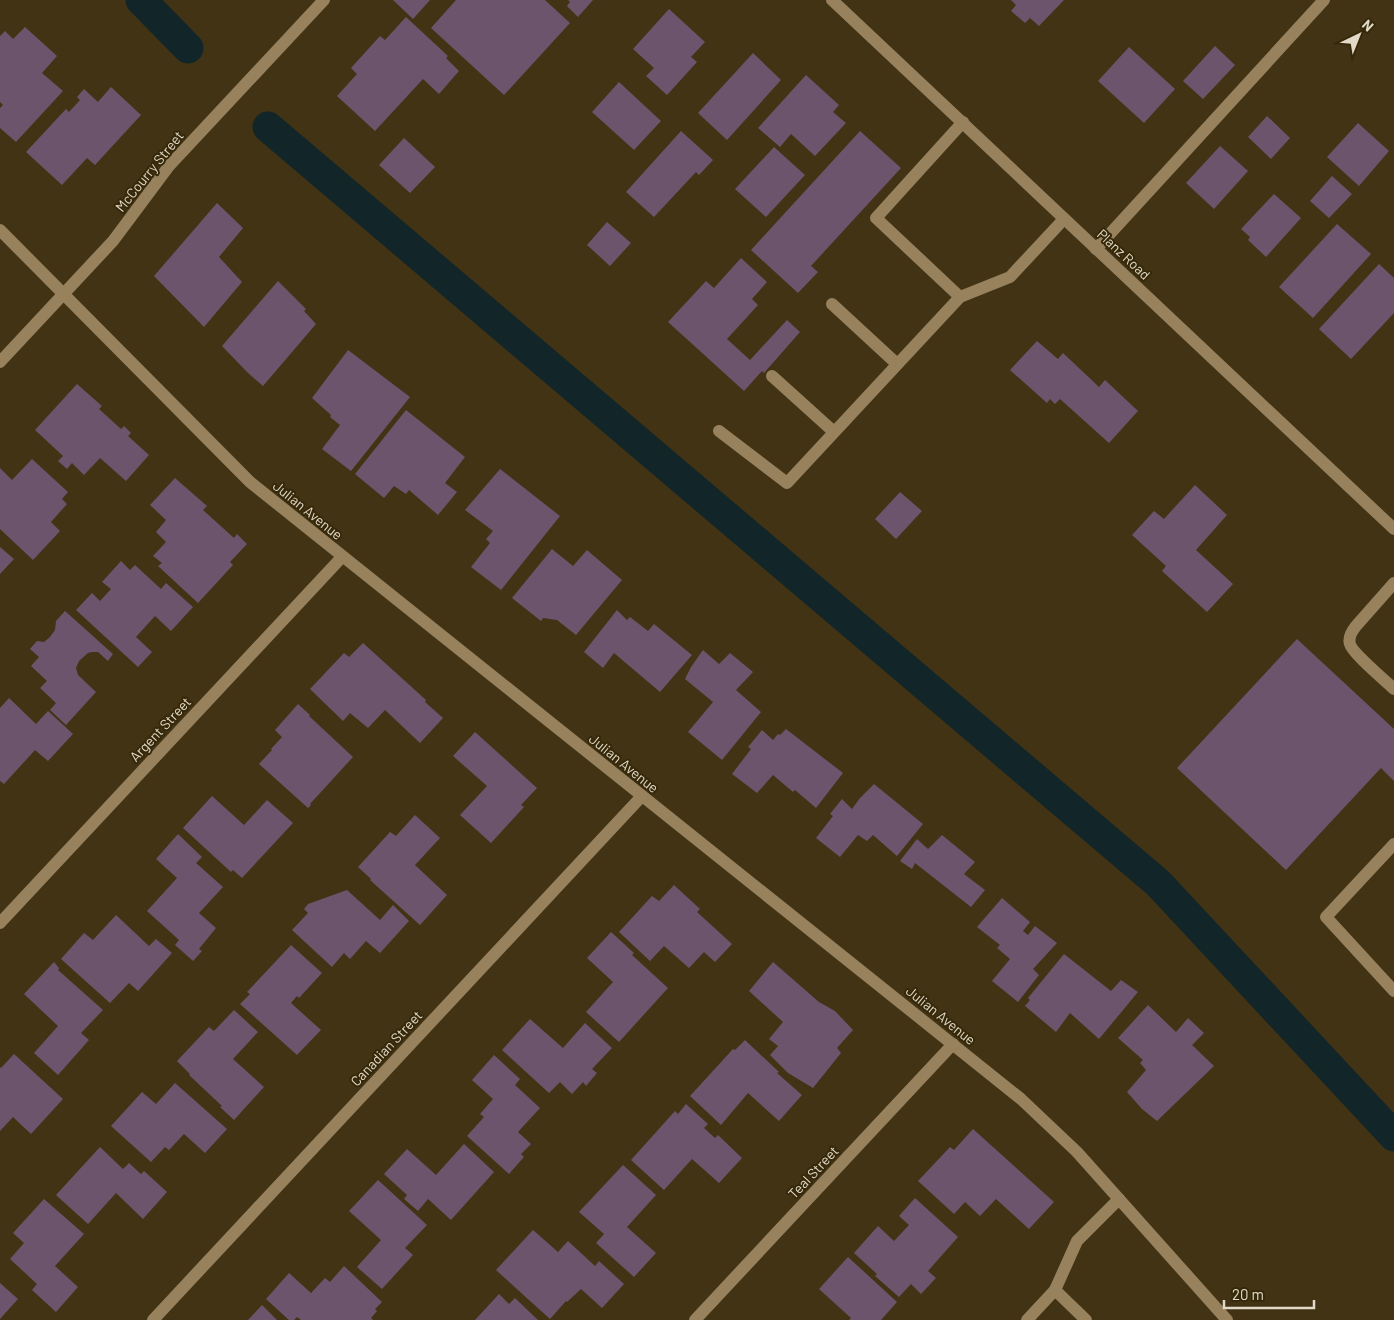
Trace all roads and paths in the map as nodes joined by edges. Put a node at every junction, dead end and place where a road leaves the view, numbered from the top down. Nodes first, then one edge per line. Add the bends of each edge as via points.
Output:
1 (324, 0) edge
2 (832, 0) edge
3 (1324, 0) edge
4 (962, 122) junction
5 (1064, 218) junction
6 (0, 230) edge
7 (1096, 249) junction
8 (63, 294) junction
9 (960, 297) junction
10 (832, 304) dead end
11 (0, 362) edge
12 (898, 364) junction
13 (772, 376) dead end
14 (719, 431) dead end
15 (834, 432) junction
16 (1394, 529) edge
17 (342, 556) junction
18 (1394, 583) edge
19 (1394, 689) edge
20 (642, 796) junction
21 (1394, 844) edge
22 (0, 923) edge
23 (1394, 992) edge
24 (953, 1044) junction
25 (1119, 1199) junction
26 (1055, 1290) junction
27 (153, 1320) edge
28 (695, 1320) edge
29 (1027, 1320) edge
30 (1086, 1320) edge
31 (1227, 1320) edge

1 - 8 street, McCourry Street via 169,166 113,241
2 - 4 street, Planz Road
3 - 7 street
4 - 5 street, Planz Road
4 - 9 street via 876,218
5 - 7 street, Planz Road
5 - 9 street via 1010,277
6 - 8 street, Julian Avenue
7 - 16 street, Planz Road
8 - 11 street, McCourry Street
8 - 17 street, Julian Avenue via 250,482
9 - 12 street
10 - 12 street
12 - 15 street
13 - 15 street
14 - 15 street via 787,483
17 - 20 street, Julian Avenue
17 - 22 street, Argent Street
18 - 19 street via 1356,626 1351,633 1350,644 1354,652
20 - 24 street, Julian Avenue
20 - 27 street, Canadian Street
21 - 23 street via 1326,917
24 - 25 street, Julian Avenue via 1021,1099 1077,1152
24 - 28 street, Teal Street
25 - 26 street via 1077,1241
25 - 31 street, Julian Avenue
26 - 29 street
26 - 30 street

